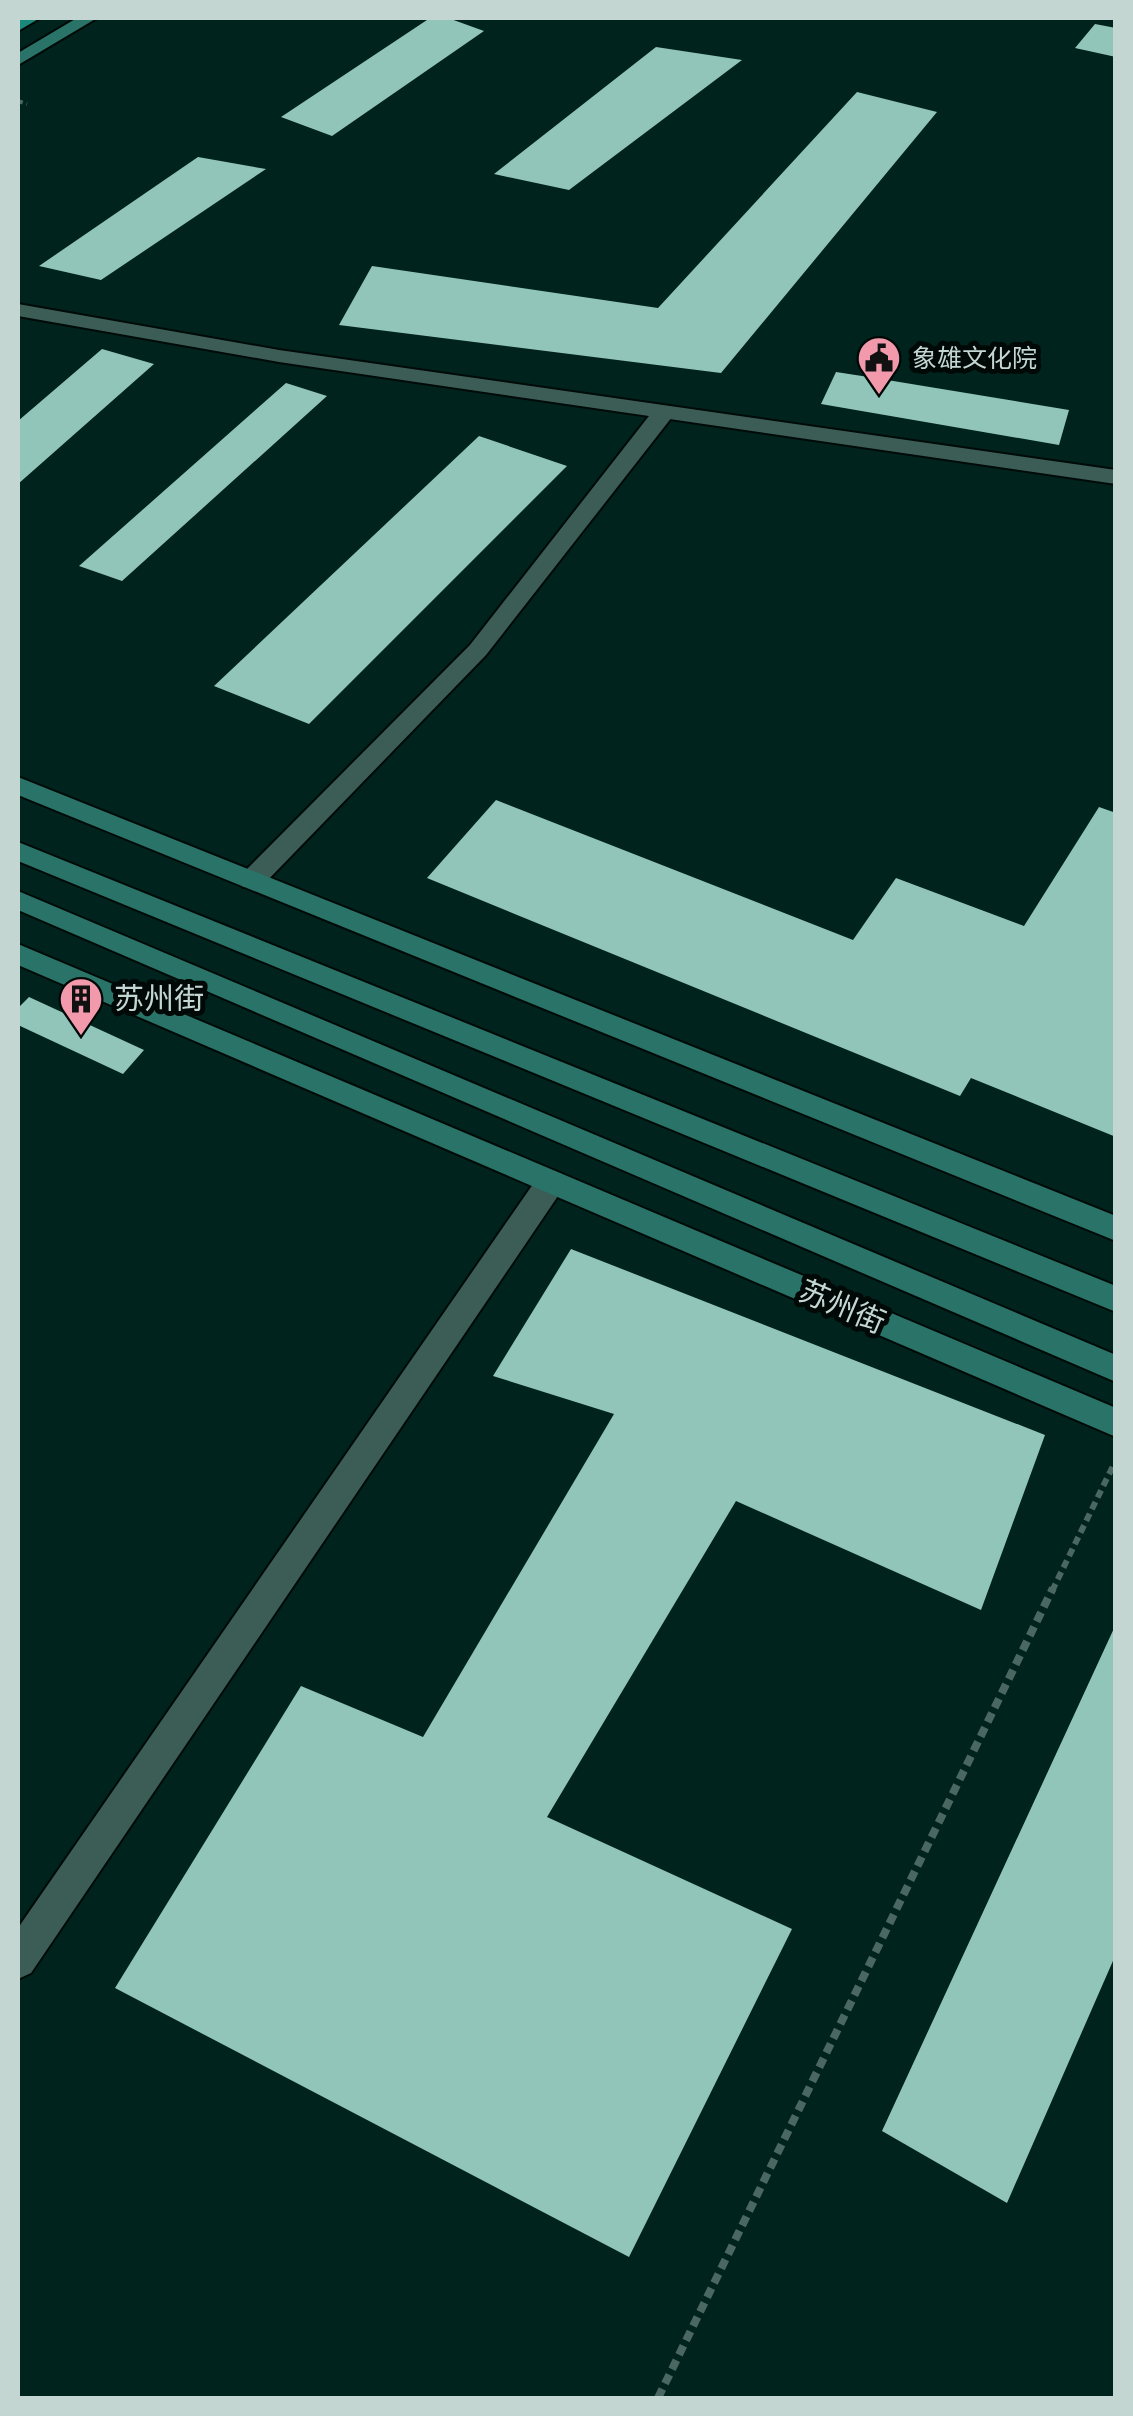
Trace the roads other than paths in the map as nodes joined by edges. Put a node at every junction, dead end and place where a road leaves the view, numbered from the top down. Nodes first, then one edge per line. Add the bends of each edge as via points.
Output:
1 (31, 18) edge
2 (88, 18) edge
3 (18, 26) edge
4 (18, 60) edge
5 (18, 310) edge
6 (664, 412) junction
7 (1116, 478) edge
8 (18, 786) edge
9 (18, 851) edge
10 (252, 880) junction
11 (18, 900) edge
12 (18, 954) edge
13 (552, 1182) junction
14 (1116, 1229) edge
15 (1116, 1300) edge
16 (1116, 1368) edge
17 (1116, 1423) edge
18 (18, 1960) edge

1 - 3 main road
2 - 4 street
5 - 6 street
6 - 7 street
6 - 10 street via 478,650
8 - 10 street
9 - 15 street
10 - 14 street
11 - 16 street, 苏州街
12 - 13 street, 苏州街
13 - 17 street, 苏州街
13 - 18 street

